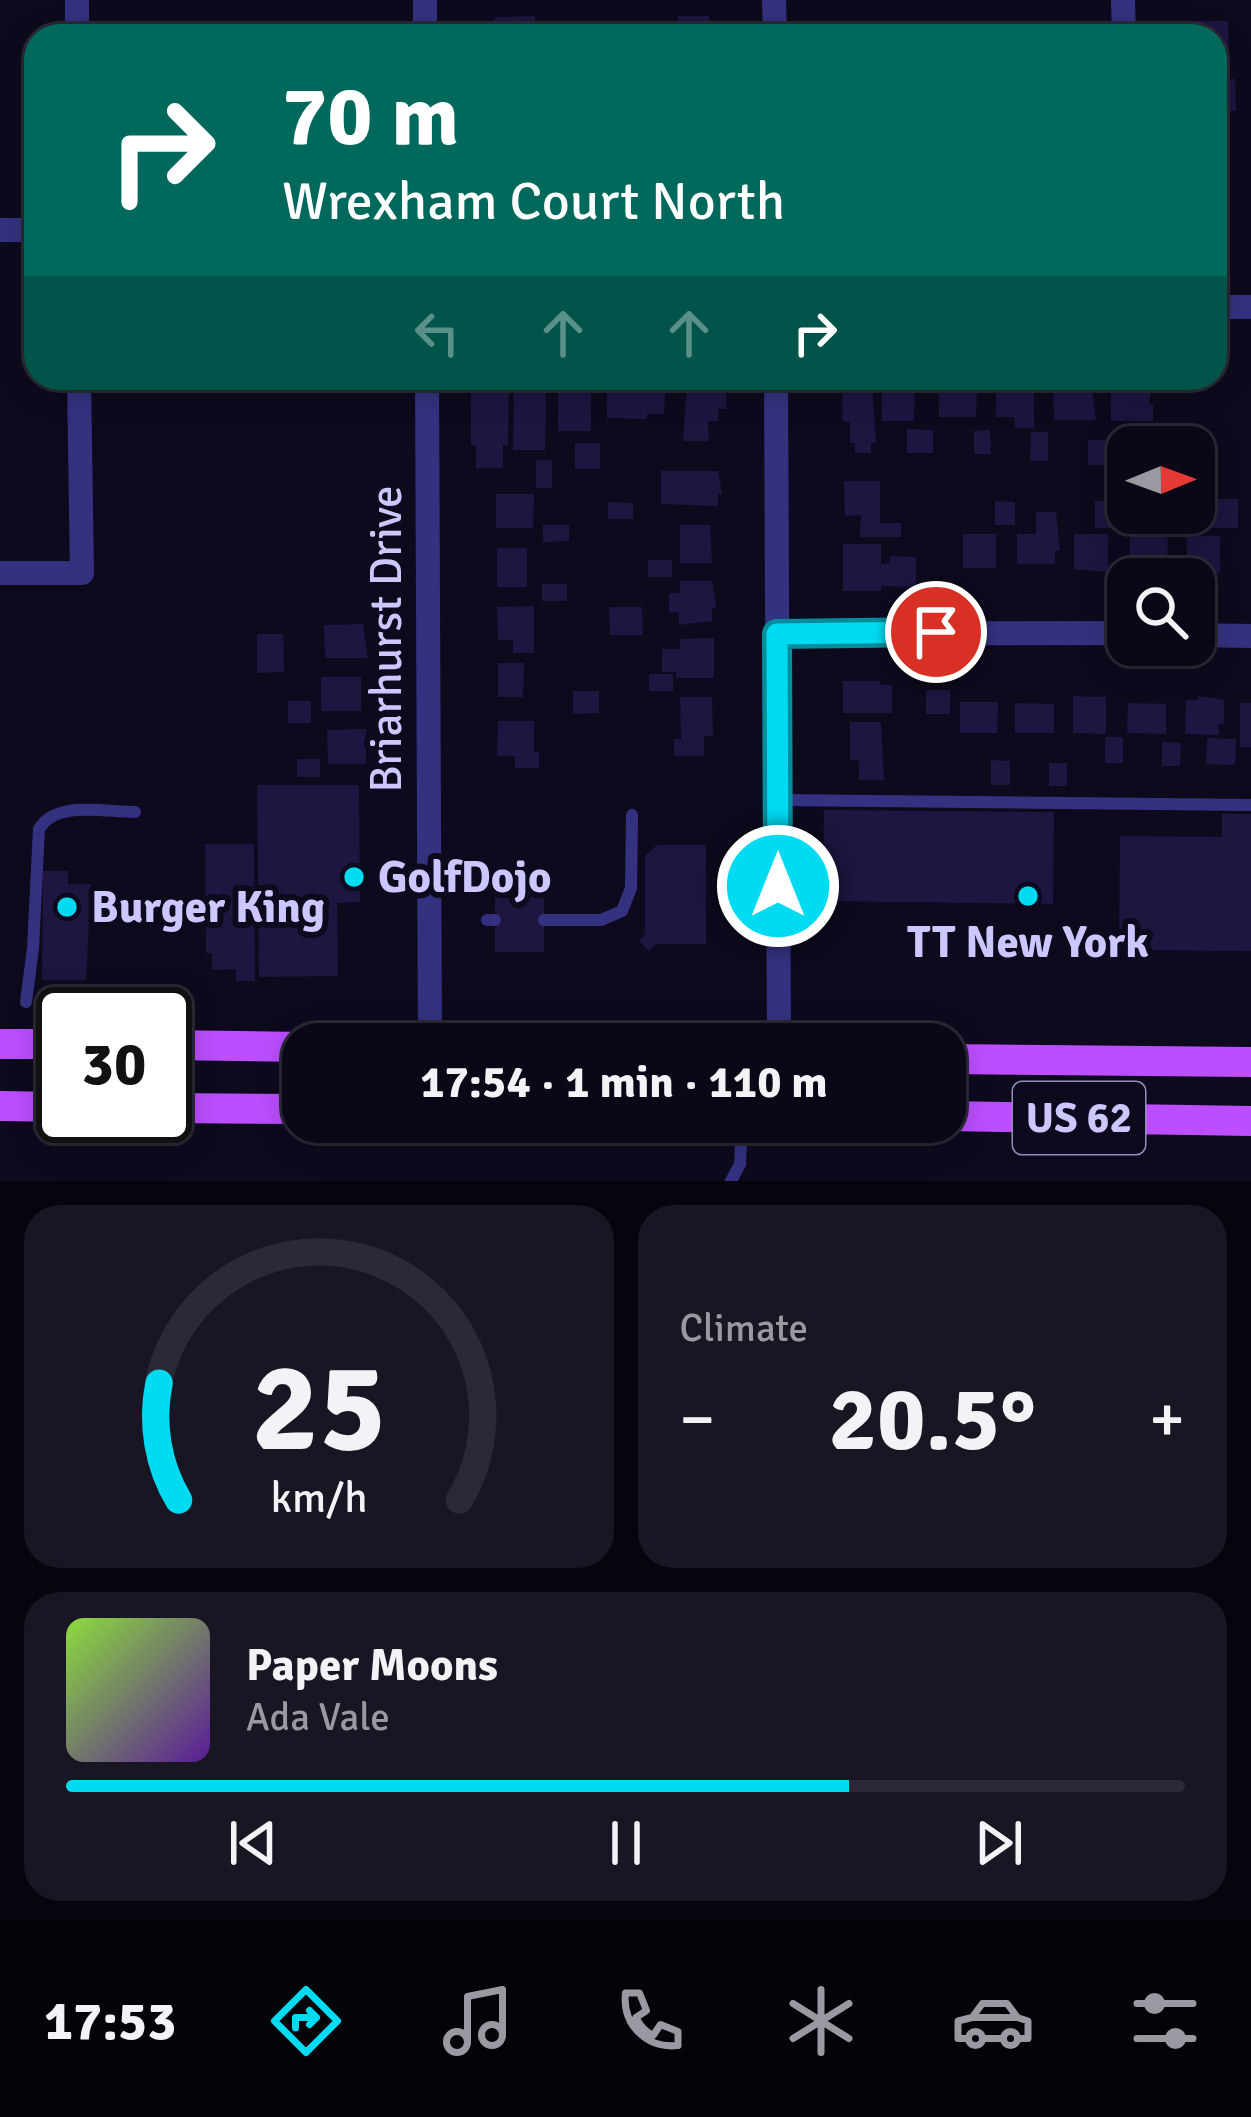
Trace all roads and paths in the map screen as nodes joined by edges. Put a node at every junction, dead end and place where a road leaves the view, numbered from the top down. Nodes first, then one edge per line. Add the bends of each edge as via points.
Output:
1 (80, 390) edge
2 (427, 390) edge
3 (776, 390) edge
4 (0, 573) edge
5 (777, 634) junction
6 (1107, 634) edge
7 (1215, 635) edge
8 (1251, 636) edge
9 (778, 800) junction
10 (1251, 805) edge
11 (135, 812) dead end
12 (632, 815) dead end
13 (544, 920) dead end
14 (26, 1002) dead end
15 (430, 1023) edge
16 (779, 1023) edge
17 (36, 1044) edge
18 (0, 1045) edge
19 (192, 1045) edge
20 (282, 1047) edge
21 (966, 1059) edge
22 (1251, 1062) edge
23 (0, 1106) edge
24 (36, 1107) edge
25 (192, 1108) edge
26 (282, 1109) edge
27 (966, 1116) edge
28 (1251, 1121) edge
29 (741, 1143) edge
30 (731, 1181) edge

1 - 4 street via 82,573
2 - 15 street, Briarhurst Drive
3 - 5 street
5 - 6 street
5 - 9 street
7 - 8 street
9 - 10 lane
9 - 16 street
11 - 14 lane via 45,818 34,855
12 - 13 lane via 631,887 622,911 601,920
17 - 18 main road
19 - 20 main road
21 - 22 main road, US 62
23 - 24 main road
25 - 26 main road
27 - 28 main road, US 62
29 - 30 lane

